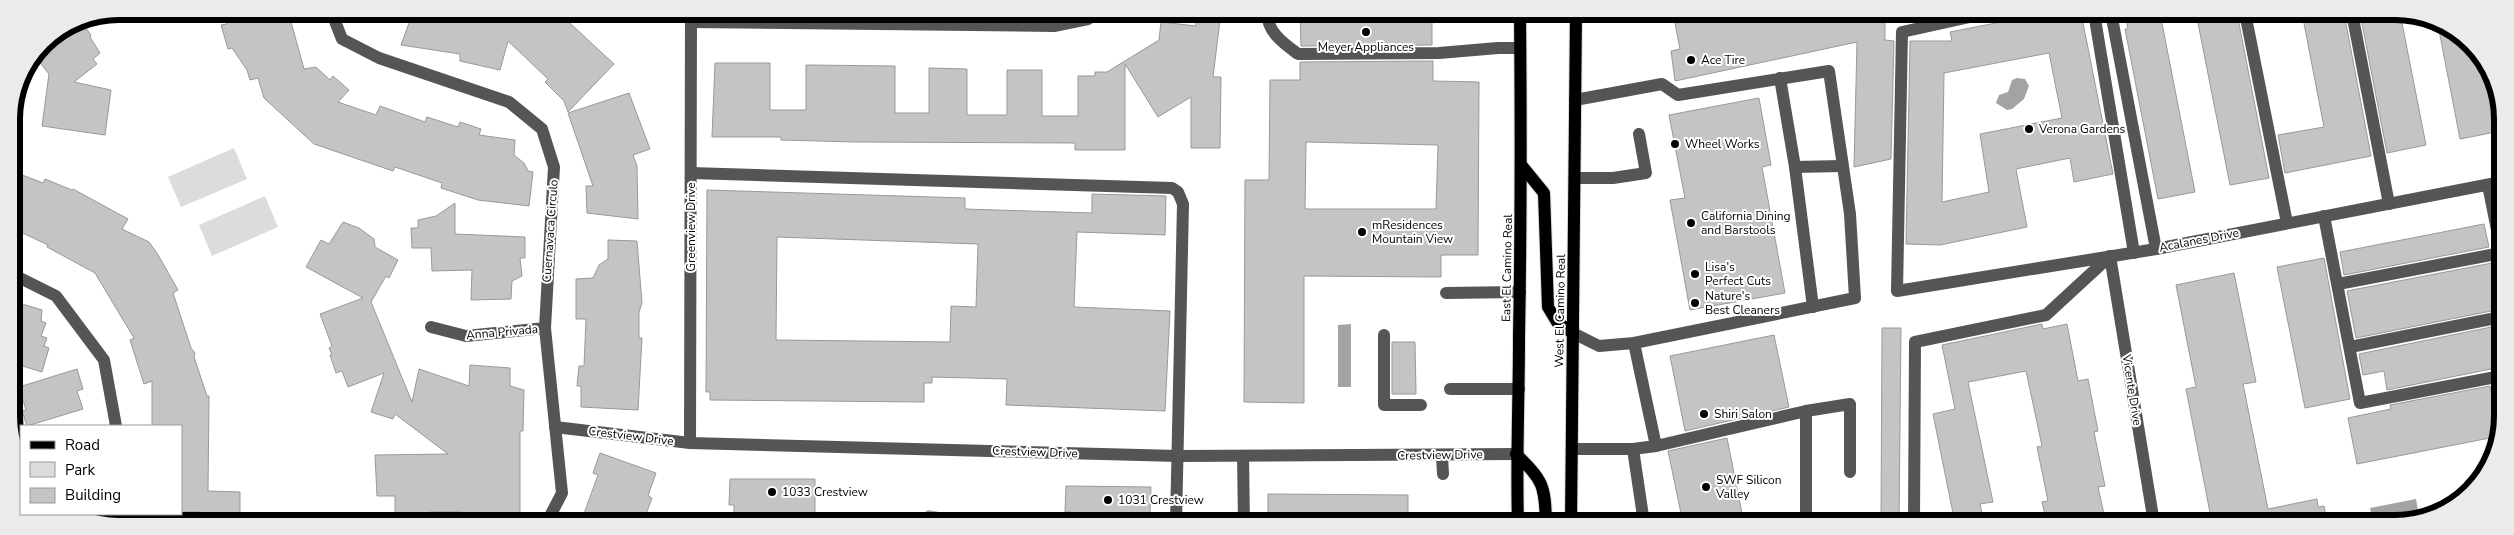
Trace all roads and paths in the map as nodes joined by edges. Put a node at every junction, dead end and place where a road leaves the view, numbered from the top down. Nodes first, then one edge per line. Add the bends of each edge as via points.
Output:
1 (335, 20) edge
2 (691, 20) edge
3 (812, 20) edge
4 (1083, 20) edge
5 (1267, 20) edge
6 (1520, 20) edge
7 (1576, 20) edge
8 (1956, 20) edge
9 (2095, 20) edge
10 (2112, 20) edge
11 (2246, 20) edge
12 (2353, 20) edge
13 (1520, 48) junction
14 (1780, 78) junction
15 (1575, 100) junction
16 (1639, 134) dead end
17 (1522, 166) junction
18 (1842, 166) junction
19 (1795, 168) junction
20 (691, 173) junction
21 (1575, 178) junction
22 (2494, 183) edge
23 (2389, 204) junction
24 (2324, 216) junction
25 (2287, 223) junction
26 (2156, 249) junction
27 (2134, 253) junction
28 (2494, 253) edge
29 (2110, 256) junction
30 (20, 278) edge
31 (2338, 284) junction
32 (1520, 292) junction
33 (1446, 293) dead end
34 (1812, 307) junction
35 (2494, 318) edge
36 (431, 328) dead end
37 (544, 328) junction
38 (1573, 333) junction
39 (1384, 335) dead end
40 (1634, 342) junction
41 (2350, 347) junction
42 (2494, 377) edge
43 (1450, 389) dead end
44 (1519, 389) junction
45 (1421, 405) dead end
46 (1806, 411) junction
47 (116, 425) edge
48 (556, 427) junction
49 (690, 442) junction
50 (1656, 446) junction
51 (1572, 449) junction
52 (1633, 449) junction
53 (1516, 454) junction
54 (1178, 456) junction
55 (1243, 456) junction
56 (1442, 456) junction
57 (1850, 472) dead end
58 (1443, 474) dead end
59 (551, 515) edge
60 (1176, 515) edge
61 (1244, 515) edge
62 (1518, 515) edge
63 (1546, 515) edge
64 (1571, 515) edge
65 (1643, 515) edge
66 (1806, 515) edge
67 (1914, 515) edge
68 (2153, 515) edge

1 - 37 street, Cuernavaca Circulo via 342,38 379,58 509,102 542,129 554,167
2 - 20 street, Greenview Drive
3 - 4 street via 1054,26
5 - 13 street via 1273,32 1298,54 1439,53
6 - 13 main road, East El Camino Real
7 - 15 main road
8 - 29 street, Acalanes Drive via 1902,32 1897,291
9 - 27 street
10 - 26 street
11 - 25 street
12 - 23 street
13 - 17 main road, East El Camino Real
14 - 15 street via 1678,94 1662,84
14 - 18 street via 1830,71
14 - 19 street
15 - 21 main road, West El Camino Real
16 - 21 street via 1646,173 1613,178
17 - 32 main road, East El Camino Real
17 - 38 main road via 1544,193 1548,307 1557,322
18 - 19 street
18 - 34 street via 1850,214 1855,298
19 - 34 street
20 - 49 street, Greenview Drive
20 - 54 street via 1172,188 1178,192 1183,204
21 - 38 main road, West El Camino Real
22 - 23 street, Acalanes Drive
23 - 24 street, Acalanes Drive
24 - 25 street, Acalanes Drive
24 - 31 street
25 - 26 street, Acalanes Drive
26 - 27 street, Acalanes Drive
27 - 29 street, Acalanes Drive
28 - 31 street
29 - 67 street via 2046,316 1915,342
29 - 68 street, Vicente Drive
30 - 47 street via 56,296 104,360
31 - 41 street
32 - 33 street
32 - 44 main road, East El Camino Real
34 - 40 street
35 - 41 street
36 - 37 street, Anna Privada via 466,336
37 - 48 street, Cuernavaca Circulo
38 - 40 street via 1599,346
38 - 51 main road, West El Camino Real
39 - 45 street via 1384,405
40 - 50 street
41 - 42 street via 2360,403
43 - 44 street
44 - 53 main road, East El Camino Real
46 - 50 street
46 - 57 street via 1850,404
46 - 66 street
48 - 49 street, Crestview Drive
48 - 59 street, Cuernavaca Circulo via 562,493
49 - 54 street, Crestview Drive
50 - 52 street
51 - 52 street
51 - 64 main road, West El Camino Real
52 - 65 street
53 - 56 street, Crestview Drive
53 - 62 main road, East El Camino Real
53 - 63 main road via 1541,481 1546,495
54 - 55 street, Crestview Drive
54 - 60 street
55 - 56 street, Crestview Drive
55 - 61 street
56 - 58 street

